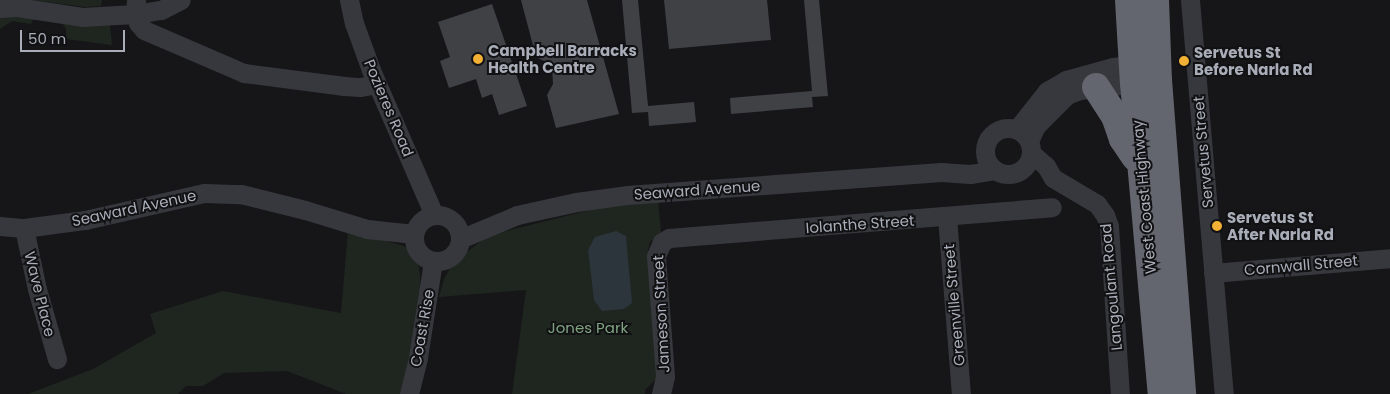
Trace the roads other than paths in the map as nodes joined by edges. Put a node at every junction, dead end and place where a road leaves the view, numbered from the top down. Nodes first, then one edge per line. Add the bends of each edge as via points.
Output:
1 (181, 0) edge
2 (349, 0) edge
3 (1129, 0) edge
4 (1155, 0) edge
5 (1190, 0) edge
6 (135, 7) edge
7 (0, 8) edge
8 (1145, 72) junction
9 (378, 84) junction
10 (1096, 87) junction
11 (1026, 141) junction
12 (985, 152) junction
13 (1141, 164) junction
14 (995, 170) junction
15 (1018, 171) junction
16 (941, 172) junction
17 (1053, 178) junction
18 (1052, 208) dead end
19 (434, 215) junction
20 (947, 217) junction
21 (0, 226) edge
22 (24, 228) junction
23 (414, 234) junction
24 (669, 238) joint
25 (460, 239) junction
26 (1390, 258) edge
27 (433, 261) junction
28 (1213, 273) junction
29 (57, 359) dead end
30 (409, 394) edge
31 (661, 394) edge
32 (961, 394) edge
33 (1120, 394) edge
34 (1162, 394) edge
35 (1182, 394) edge
36 (1224, 394) edge

1 - 6 street via 161,10
2 - 9 street, Pozieres Road via 354,23
3 - 8 highway, West Coast Highway
4 - 8 highway, West Coast Highway
5 - 28 street, Servetus Street
6 - 7 street via 82,17 17,6
6 - 9 street via 138,23 144,30 244,73 344,86
8 - 10 street
8 - 11 street via 1066,80 1047,91
8 - 13 highway, West Coast Highway
8 - 35 highway, West Coast Highway
9 - 19 street, Pozieres Road
10 - 11 street via 1067,95 1036,126
10 - 13 highway via 1115,116 1123,139
11 - 12 street via 1002,129 995,132 986,144
11 - 15 street via 1029,160
11 - 17 street, Langoulant Road
12 - 14 street
12 - 16 street, Seaward Avenue
13 - 34 highway, West Coast Highway
14 - 15 street via 1006,174
14 - 16 street, Seaward Avenue via 970,174
15 - 17 street, Langoulant Road
16 - 25 street, Seaward Avenue via 627,194 517,215
17 - 33 street, Langoulant Road via 1097,204 1109,226
18 - 20 street, Iolanthe Street
19 - 23 street via 421,220
19 - 25 street via 450,219 459,231
20 - 24 street, Iolanthe Street
20 - 32 street, Greenville Street
21 - 22 street, Seaward Avenue
22 - 23 street, Seaward Avenue via 85,220 170,199 214,193 241,194 367,229
22 - 29 street, Wave Place
23 - 27 street via 420,254
24 - 31 street, Jameson Street via 662,242 656,256 665,376
25 - 27 street via 448,259
26 - 28 street, Cornwall Street
27 - 30 street, Coast Rise
28 - 36 street, Servetus Street

